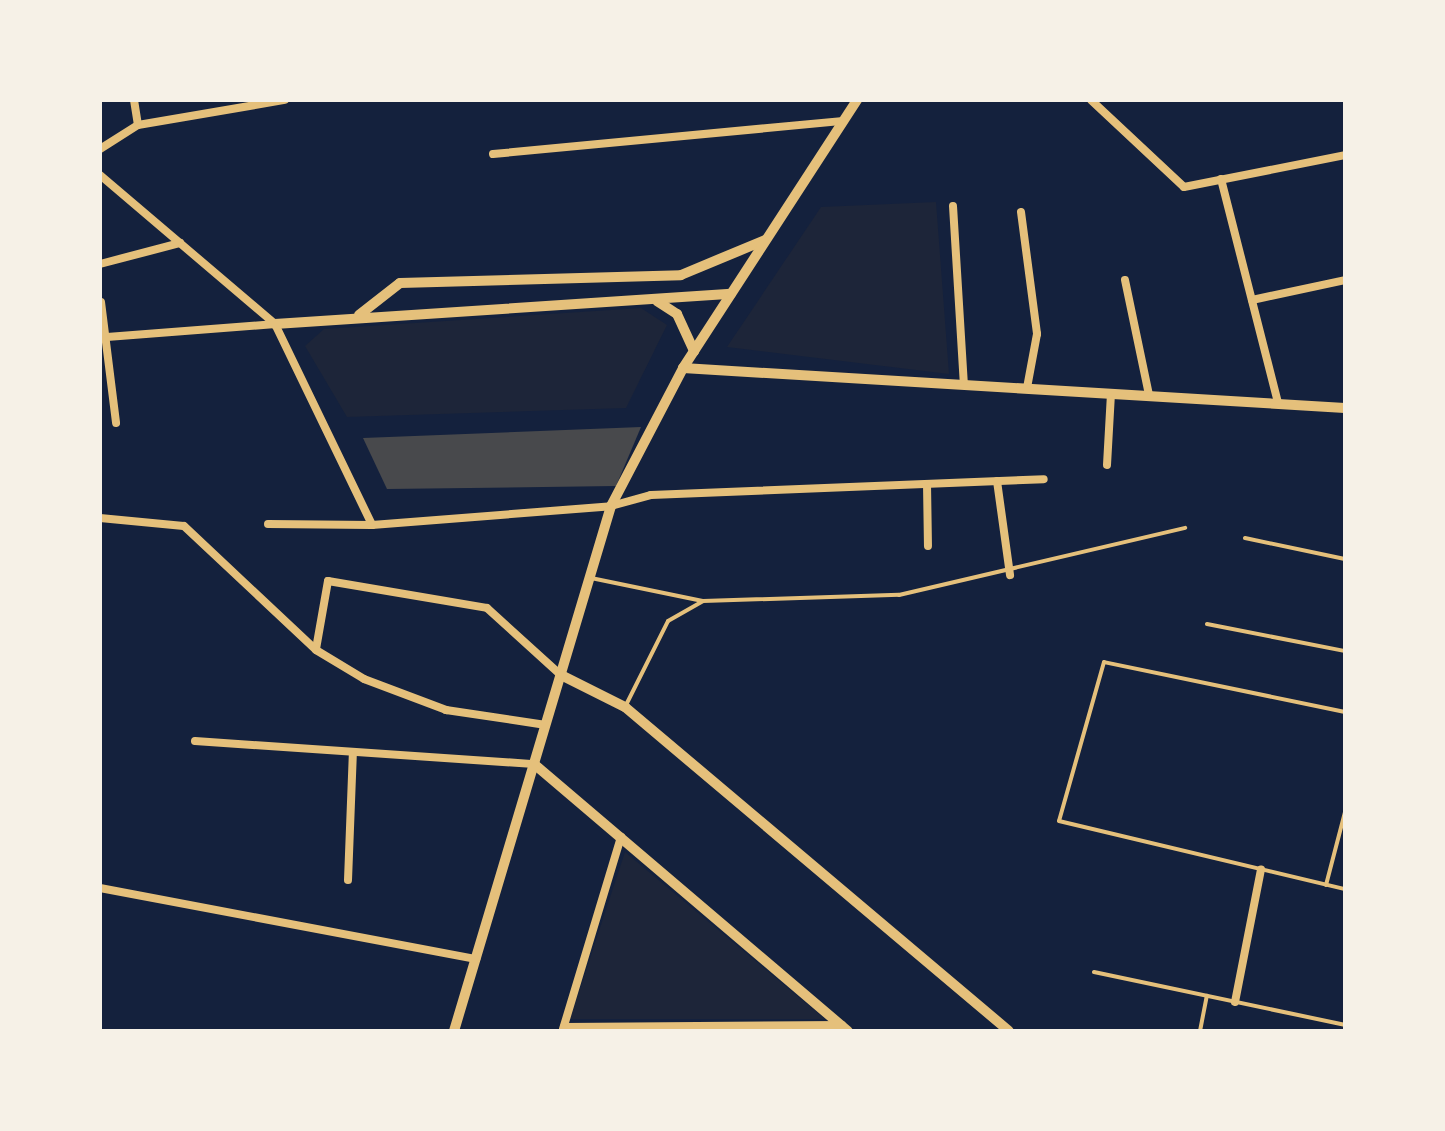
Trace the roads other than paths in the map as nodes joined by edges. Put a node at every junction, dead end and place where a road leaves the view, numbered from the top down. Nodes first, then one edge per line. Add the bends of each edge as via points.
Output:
1 (134, 100) edge
2 (285, 100) edge
3 (857, 100) edge
4 (1091, 100) edge
5 (844, 121) junction
6 (138, 125) junction
7 (100, 150) edge
8 (493, 154) dead end
9 (1345, 155) edge
10 (100, 175) edge
11 (1221, 179) junction
12 (105, 184) edge
13 (953, 206) dead end
14 (1021, 212) dead end
15 (766, 240) junction
16 (180, 243) junction
17 (100, 264) edge
18 (1125, 280) dead end
19 (1345, 280) edge
20 (731, 294) junction
21 (651, 298) junction
22 (1252, 300) junction
23 (101, 302) edge
24 (359, 315) junction
25 (275, 324) junction
26 (106, 337) junction
27 (694, 351) junction
28 (683, 368) junction
29 (964, 384) junction
30 (1027, 388) junction
31 (1112, 392) junction
32 (1150, 395) junction
33 (1278, 402) junction
34 (1345, 408) edge
35 (116, 423) dead end
36 (1107, 465) dead end
37 (1044, 479) dead end
38 (997, 481) junction
39 (927, 484) junction
40 (611, 506) junction
41 (100, 518) edge
42 (268, 524) dead end
43 (372, 525) junction
44 (1185, 528) dead end
45 (1245, 538) dead end
46 (928, 546) dead end
47 (1345, 559) edge
48 (1010, 574) junction
49 (590, 578) junction
50 (703, 601) junction
51 (1207, 624) dead end
52 (316, 650) junction
53 (1345, 651) edge
54 (561, 674) junction
55 (626, 707) junction
56 (1345, 712) edge
57 (546, 725) junction
58 (195, 741) dead end
59 (353, 752) junction
60 (534, 764) junction
61 (1345, 812) edge
62 (621, 837) junction
63 (1261, 870) junction
64 (348, 880) dead end
65 (1326, 885) junction
66 (100, 888) edge
67 (1345, 889) edge
68 (476, 960) junction
69 (1094, 972) dead end
70 (1207, 996) junction
71 (1235, 1002) junction
72 (1345, 1024) edge
73 (845, 1028) edge
74 (563, 1029) edge
75 (454, 1031) edge
76 (1009, 1031) edge
77 (1200, 1031) edge

1 - 6 street
2 - 6 street
3 - 5 street
4 - 11 street via 1184,187
5 - 8 street
5 - 15 street
6 - 7 street
9 - 11 street
10 - 12 street
11 - 22 street
12 - 16 street
13 - 29 street
14 - 30 street via 1037,334
15 - 20 street
15 - 24 street via 681,276 400,284
16 - 17 street
16 - 25 street
18 - 32 street
19 - 22 street
20 - 21 street
20 - 27 street
21 - 24 street
21 - 27 street via 677,314
22 - 33 street
23 - 26 street
24 - 25 street
25 - 26 street
25 - 43 street
26 - 35 street
27 - 28 street
28 - 29 street
28 - 40 street
29 - 30 street
30 - 31 street
31 - 32 street
31 - 36 street
32 - 33 street
33 - 34 street
37 - 38 street
38 - 39 street
38 - 48 street
39 - 40 street via 651,494
39 - 46 street
40 - 43 street
40 - 49 street
41 - 52 street via 184,526
42 - 43 street
44 - 48 lane
45 - 47 lane
48 - 50 lane via 804,604
49 - 50 lane
49 - 54 street
50 - 55 lane via 668,621
51 - 53 lane
52 - 54 street via 328,581 486,608
52 - 57 street via 446,710
54 - 55 street
54 - 57 street
55 - 76 street
56 - 63 lane via 1104,662 1059,822
57 - 60 street
58 - 59 street
59 - 60 street
59 - 64 street
60 - 62 street
60 - 68 street
61 - 65 lane
62 - 73 street
62 - 74 street
63 - 65 lane
63 - 71 street
65 - 67 lane
66 - 68 street
68 - 75 street
69 - 70 lane
70 - 71 lane
70 - 77 lane
71 - 72 lane
73 - 74 street

